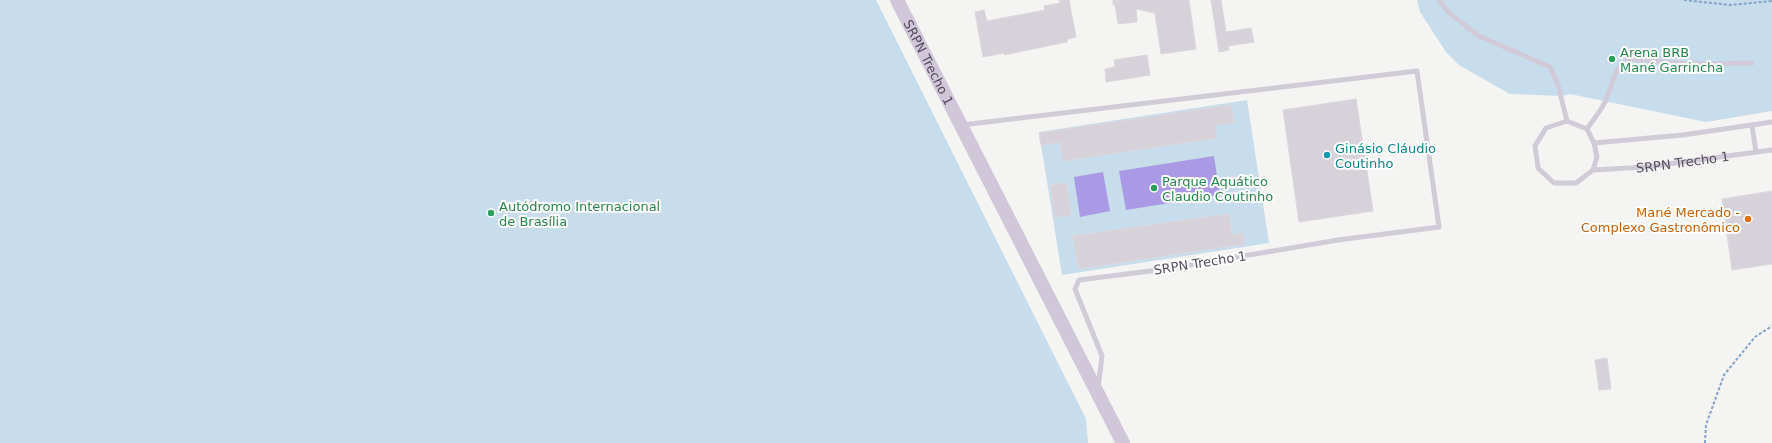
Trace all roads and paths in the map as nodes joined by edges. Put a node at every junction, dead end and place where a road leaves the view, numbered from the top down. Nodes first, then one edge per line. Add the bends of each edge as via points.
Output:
1 (897, 0) edge
2 (1439, 0) edge
3 (1684, 0) edge
4 (1695, 1) edge
5 (1772, 1) edge
6 (1752, 63) dead end
7 (1567, 121) junction
8 (1772, 122) edge
9 (961, 125) junction
10 (1752, 125) junction
11 (1587, 129) junction
12 (1594, 143) junction
13 (1772, 150) edge
14 (1756, 152) junction
15 (1593, 170) junction
16 (1772, 326) edge
17 (1098, 394) junction
18 (1123, 443) edge
19 (1706, 443) edge

1 - 9 main road, SRPN Trecho 1
2 - 7 lane via 1449,13 1479,36 1550,67 1558,85
3 - 4 path
4 - 5 path via 1730,5
6 - 11 lane via 1690,64 1626,60 1610,85 1605,102
7 - 11 lane
7 - 15 lane via 1546,128 1535,146 1538,168 1554,183 1576,183
8 - 10 lane, SRPN Trecho 1
9 - 17 main road, SRPN Trecho 1
9 - 17 lane, SRPN Trecho 1 via 1417,71 1439,227 1079,280 1075,290 1102,356
10 - 12 lane, SRPN Trecho 1 via 1683,135
10 - 14 lane
11 - 12 lane
12 - 15 lane via 1597,157
13 - 14 lane, SRPN Trecho 1
14 - 15 lane, SRPN Trecho 1 via 1646,167
16 - 19 path via 1755,337 1724,375 1706,425
17 - 18 main road, SRPN Trecho 1

